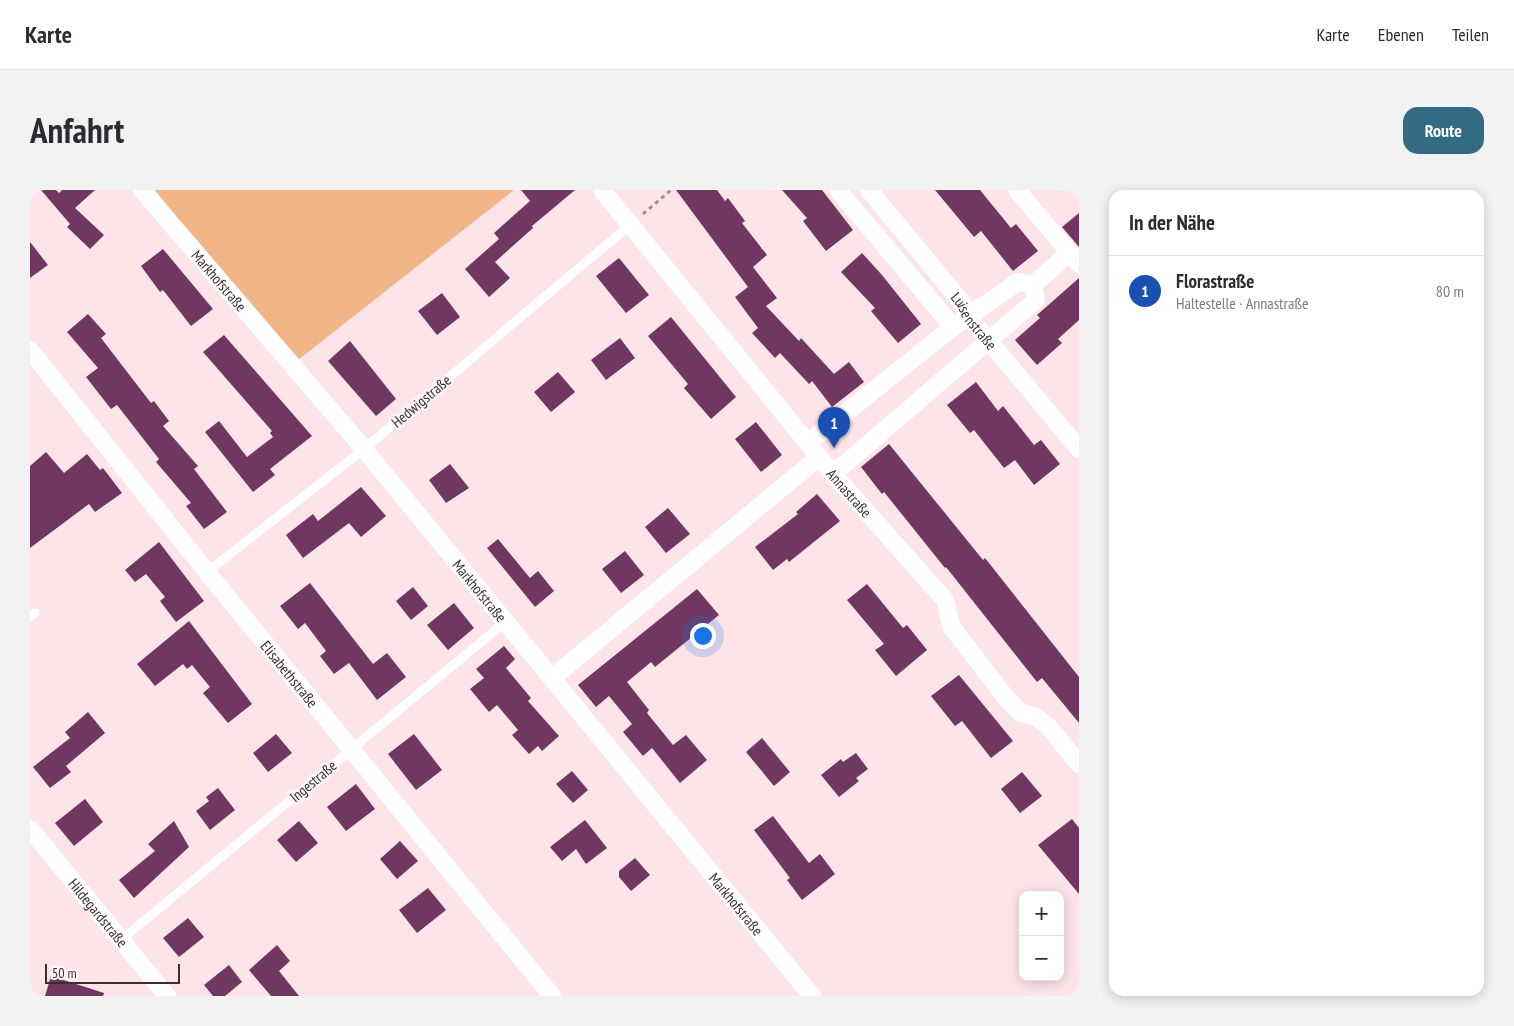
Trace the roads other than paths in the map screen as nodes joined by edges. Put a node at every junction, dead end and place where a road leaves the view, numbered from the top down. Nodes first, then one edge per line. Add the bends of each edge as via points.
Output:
1 (142, 190) edge
2 (602, 190) edge
3 (838, 190) edge
4 (869, 190) edge
5 (1017, 190) edge
6 (630, 225) junction
7 (1074, 258) edge
8 (1033, 285) junction
9 (968, 316) junction
10 (954, 327) junction
11 (989, 342) junction
12 (30, 350) edge
13 (808, 443) junction
14 (364, 449) junction
15 (1079, 449) edge
16 (820, 457) junction
17 (833, 474) junction
18 (207, 572) junction
19 (504, 623) junction
20 (552, 678) junction
21 (352, 749) junction
22 (1079, 764) edge
23 (30, 829) edge
24 (121, 940) junction
25 (167, 996) edge
26 (552, 996) edge
27 (812, 996) edge

1 - 14 street, Markhofstraße
2 - 6 street, Annastraße
3 - 10 street, Luisenstraße
4 - 9 street, Luisenstraße via 962,304
5 - 7 street
6 - 13 street, Annastraße
6 - 14 lane, Hedwigstraße
7 - 8 street
8 - 9 street via 1018,282
8 - 11 street via 1036,300
9 - 10 street
9 - 11 street, Luisenstraße
10 - 13 street
11 - 15 street, Luisenstraße
11 - 17 street
12 - 18 street, Elisabethstraße
13 - 16 street, Annastraße
14 - 18 lane, Hedwigstraße
14 - 19 street, Markhofstraße
16 - 17 street, Annastraße
16 - 20 street
17 - 22 street, Annastraße via 945,600 951,626 1006,698 1021,713 1036,717 1048,726
18 - 21 street, Elisabethstraße
19 - 20 street, Markhofstraße
19 - 21 lane, Ingestraße
20 - 27 street, Markhofstraße
21 - 24 lane, Ingestraße
21 - 26 street, Elisabethstraße
23 - 24 street, Hildegardstraße
24 - 25 street, Hildegardstraße

